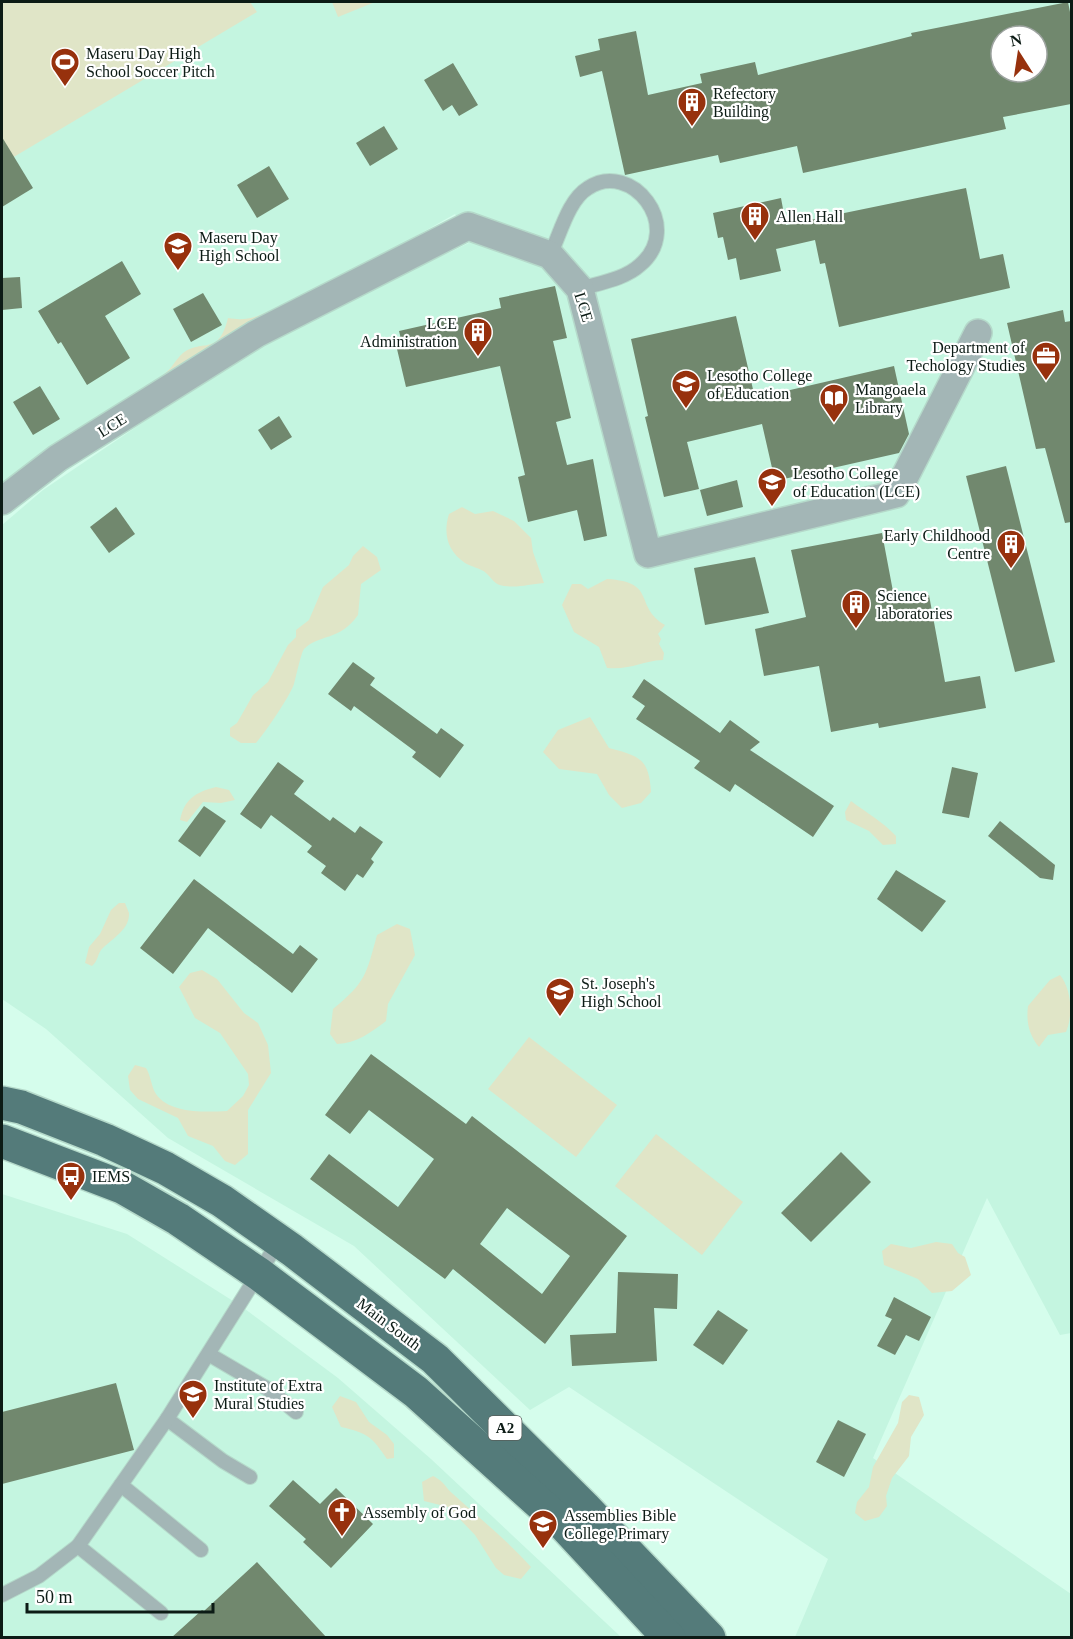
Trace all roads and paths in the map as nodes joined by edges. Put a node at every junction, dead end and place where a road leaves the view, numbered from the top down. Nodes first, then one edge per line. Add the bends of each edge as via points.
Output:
1 (550, 255) junction
2 (580, 289) junction
3 (978, 333) dead end
4 (2, 501) edge
5 (2, 1103) edge
6 (2, 1141) edge
7 (279, 1241) junction
8 (259, 1274) junction
9 (210, 1355) junction
10 (296, 1412) dead end
11 (167, 1419) junction
12 (250, 1477) dead end
13 (121, 1485) junction
14 (78, 1546) junction
15 (201, 1550) dead end
16 (2, 1594) edge
17 (161, 1613) dead end
18 (669, 1638) edge
19 (709, 1638) edge

1 - 2 street, LCE
1 - 2 lane via 576,200 589,187 619,183 645,198 657,225 650,255 626,274
1 - 4 street, LCE via 468,226 256,334 58,459
2 - 3 street, LCE via 648,554 896,494
5 - 7 highway, Main South / A2 via 105,1140 165,1168
6 - 8 highway, A2 via 122,1187
7 - 8 lane
7 - 19 highway, Main South / A2 via 435,1359
8 - 9 lane
8 - 18 highway, A2 via 424,1400 565,1526
9 - 10 lane via 268,1389
9 - 11 lane
11 - 12 lane
11 - 13 lane
13 - 14 lane
13 - 15 lane
14 - 16 lane via 39,1576
14 - 17 lane

